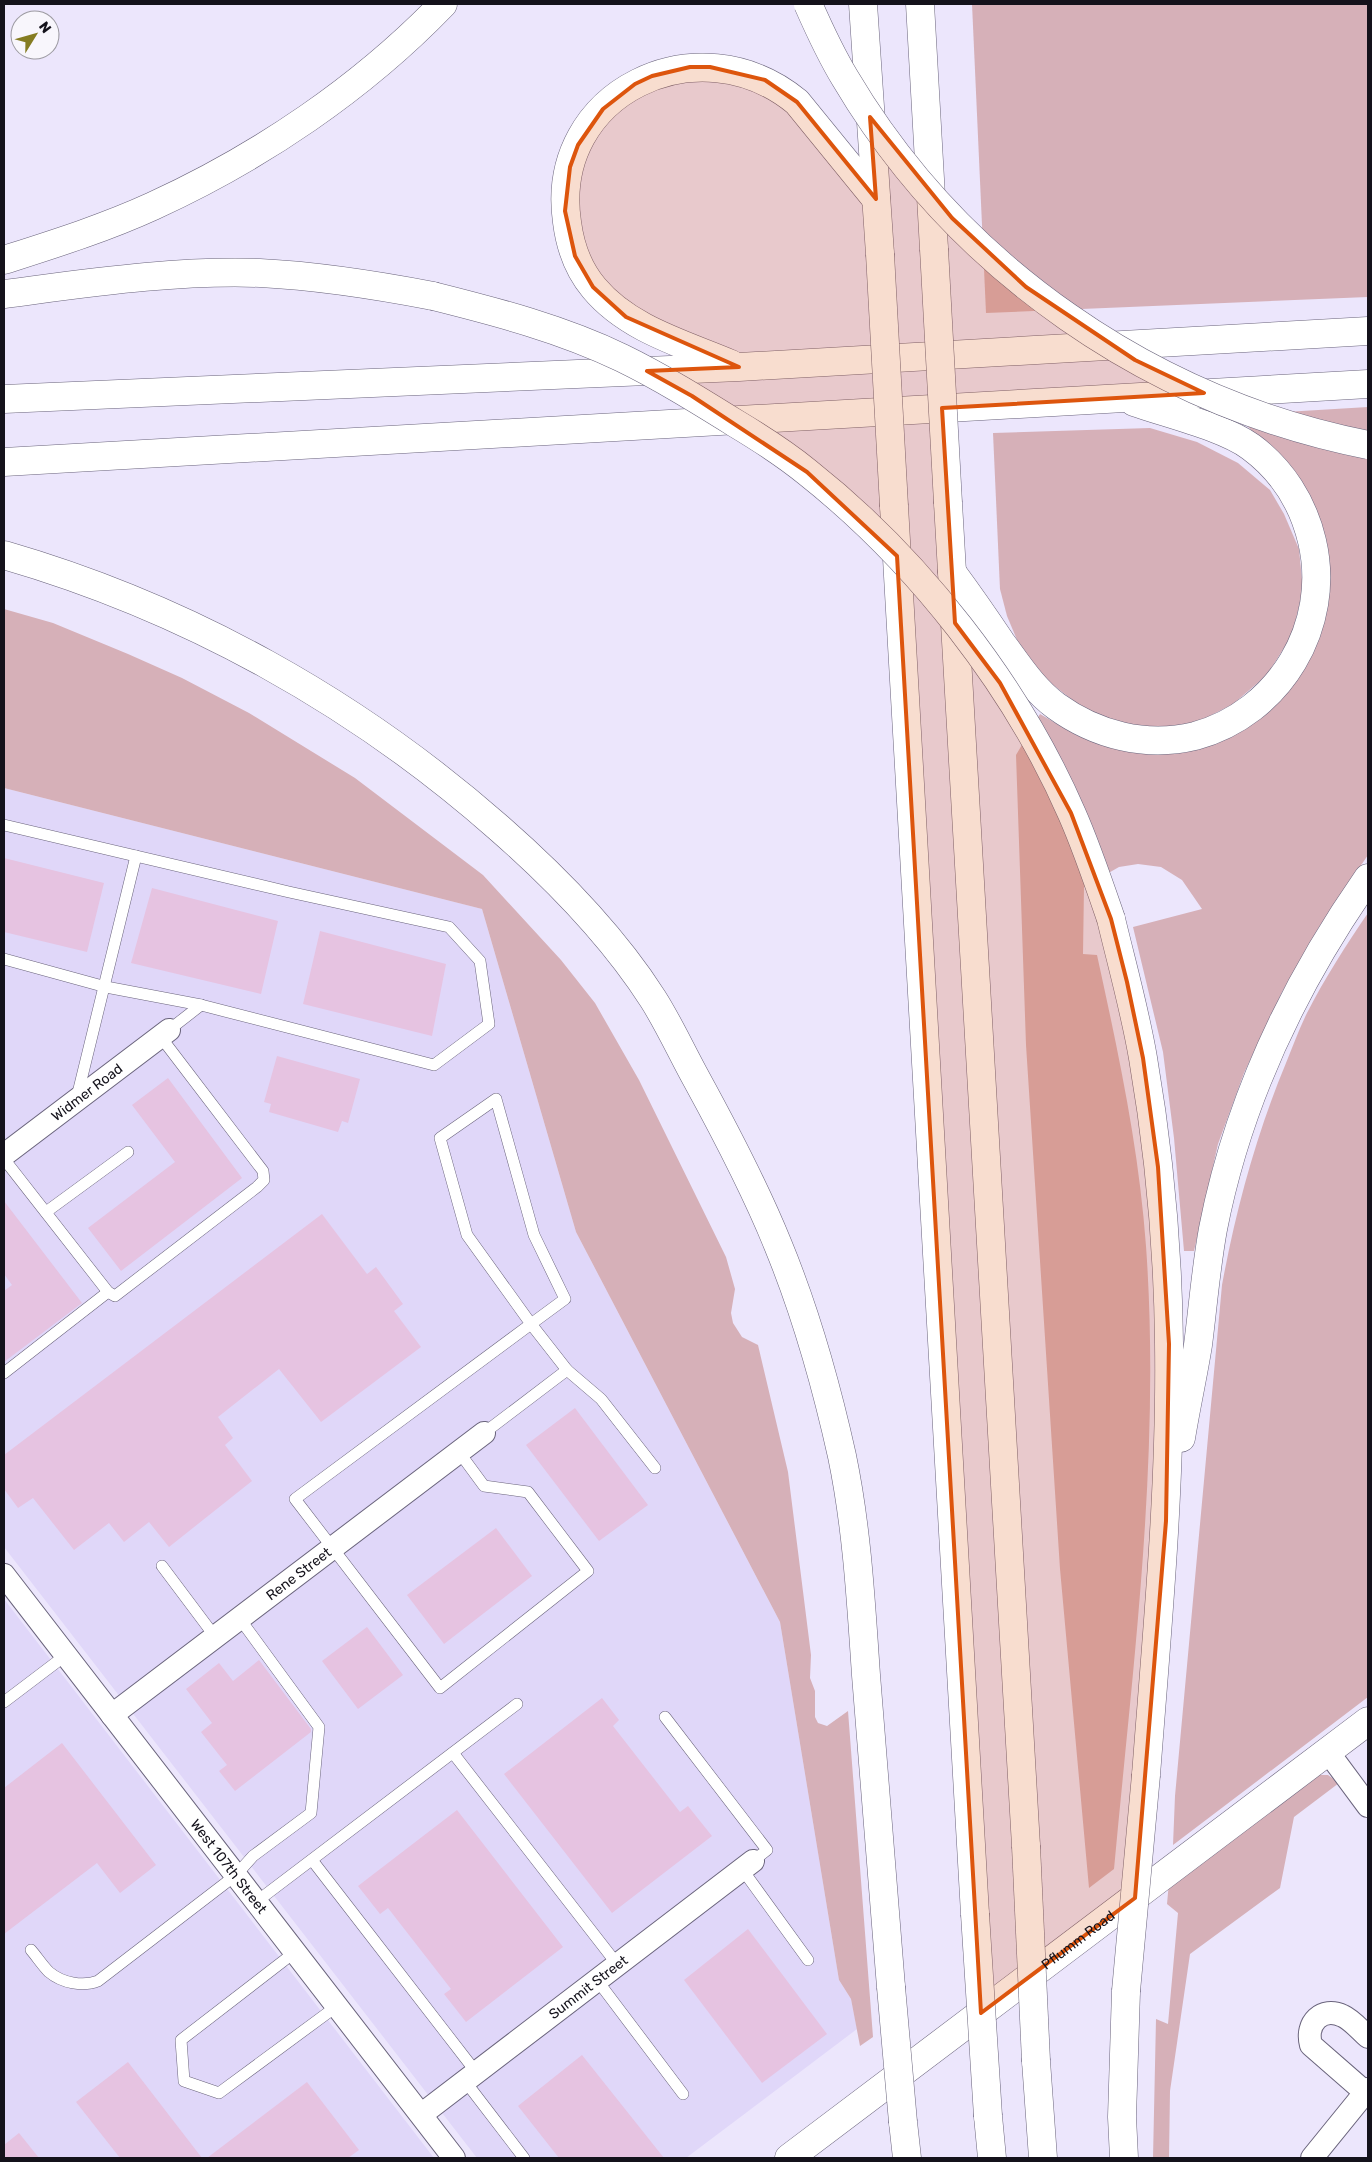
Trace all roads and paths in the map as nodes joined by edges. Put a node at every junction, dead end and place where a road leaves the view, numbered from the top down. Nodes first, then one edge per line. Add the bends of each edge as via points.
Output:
1 (443, 4) edge
2 (808, 4) edge
3 (863, 4) edge
4 (920, 4) edge
5 (876, 199) junction
6 (4, 260) edge
7 (4, 294) edge
8 (1368, 331) edge
9 (739, 367) junction
10 (1368, 384) edge
11 (1121, 398) junction
12 (4, 399) edge
13 (1368, 445) edge
14 (4, 462) edge
15 (4, 555) edge
16 (952, 572) junction
17 (4, 825) edge
18 (136, 856) junction
19 (1368, 878) edge
20 (4, 959) edge
21 (106, 987) junction
22 (201, 1005) junction
23 (164, 1033) junction
24 (77, 1100) junction
25 (128, 1152) dead end
26 (4, 1155) edge
27 (4, 1159) edge
28 (46, 1212) junction
29 (108, 1292) junction
30 (531, 1324) junction
31 (567, 1370) junction
32 (4, 1372) edge
33 (484, 1433) joint
34 (459, 1452) junction
35 (654, 1468) dead end
36 (1166, 1521) junction
37 (333, 1549) junction
38 (162, 1566) dead end
39 (4, 1575) edge
40 (240, 1619) junction
41 (216, 1638) junction
42 (66, 1655) junction
43 (4, 1702) edge
44 (517, 1704) dead end
45 (112, 1715) junction
46 (665, 1718) dead end
47 (1368, 1722) edge
48 (1328, 1752) junction
49 (452, 1753) junction
50 (1368, 1806) edge
51 (312, 1860) junction
52 (747, 1865) junction
53 (236, 1875) junction
54 (256, 1902) junction
55 (31, 1950) dead end
56 (295, 1952) junction
57 (808, 1960) dead end
58 (617, 1964) junction
59 (597, 1980) junction
60 (337, 2006) junction
61 (1368, 2037) edge
62 (470, 2076) junction
63 (1367, 2091) edge
64 (683, 2094) dead end
65 (422, 2114) junction
66 (454, 2158) edge
67 (524, 2158) edge
68 (789, 2158) edge
69 (907, 2158) edge
70 (992, 2158) edge
71 (1043, 2158) edge
72 (1124, 2158) edge
73 (1312, 2158) edge

1 - 6 main road via 378,64 324,106 213,176 104,226
2 - 13 main road, bridge via 845,78 912,173 984,251 1026,286 1118,350 1186,385 1285,424
3 - 5 main road
4 - 16 main road, bridge
5 - 9 main road via 797,102 782,90 747,74 710,67 669,70 630,88 603,109 578,145 570,167 566,204 569,235 583,272 593,287 626,317
5 - 70 main road, bridge via 975,1914
7 - 36 main road, bridge via 116,279 260,273 370,284 494,311 554,330 621,358 692,396 807,472 879,537 972,642 1028,728 1072,813 1111,919 1143,1058 1158,1167 1169,1344
8 - 9 main road
9 - 12 main road
10 - 11 main road
11 - 14 main road
11 - 16 main road via 1234,436 1281,476 1303,511 1315,554 1316,602 1300,650 1272,688 1236,717 1195,736 1141,740 1093,728 1056,706 1025,676
15 - 69 main road, bridge via 126,596 195,627 251,654 377,732 464,797 550,876 586,914 653,999 720,1122 778,1243 815,1349 833,1421 847,1485 858,1573
16 - 71 main road, bridge
17 - 18 lane
18 - 21 lane
18 - 22 lane via 449,927 480,961 489,1024 434,1065
19 - 36 main road via 1338,920 1292,1000 1238,1132 1213,1229 1198,1344
20 - 21 lane
21 - 22 lane
21 - 24 lane
22 - 23 lane
23 - 24 street, Widmer Road
23 - 29 lane via 263,1171 264,1180 115,1296
24 - 26 street, Widmer Road
25 - 28 lane
27 - 28 lane
28 - 29 lane
29 - 32 lane
30 - 30 lane via 565,1299 534,1234 496,1099 440,1138 467,1235
30 - 31 lane
30 - 37 lane via 295,1499
31 - 33 lane
31 - 35 lane via 601,1399
33 - 34 street, Rene Street
34 - 37 street, Rene Street
34 - 37 lane via 484,1486 528,1492 588,1571 440,1688
36 - 72 main road, bridge via 1126,1991
37 - 40 street, Rene Street
38 - 41 lane
39 - 42 street, West 107th Street
40 - 41 street, Rene Street
40 - 53 lane via 319,1728 311,1813 253,1856
41 - 45 street, Rene Street
42 - 43 lane
42 - 45 street, West 107th Street
44 - 49 lane
45 - 53 street, West 107th Street
46 - 52 lane via 767,1850
47 - 48 main road, Pflumm Road
48 - 50 street
48 - 68 main road, Pflumm Road
49 - 51 lane
49 - 58 lane
51 - 54 lane
51 - 62 lane
52 - 57 lane
52 - 58 street, Summit Street
53 - 54 street, West 107th Street
53 - 55 lane via 98,1981 88,1985 70,1982 50,1973
54 - 56 street, West 107th Street
56 - 60 street, West 107th Street
56 - 60 lane via 181,2040 184,2081 219,2093
58 - 59 street, Summit Street
59 - 62 street, Summit Street
59 - 64 lane
60 - 65 street, West 107th Street
61 - 63 street via 1343,2016 1330,2014 1319,2017 1310,2026 1311,2045
62 - 65 street, Summit Street
62 - 67 lane
63 - 73 street
65 - 66 street, West 107th Street

